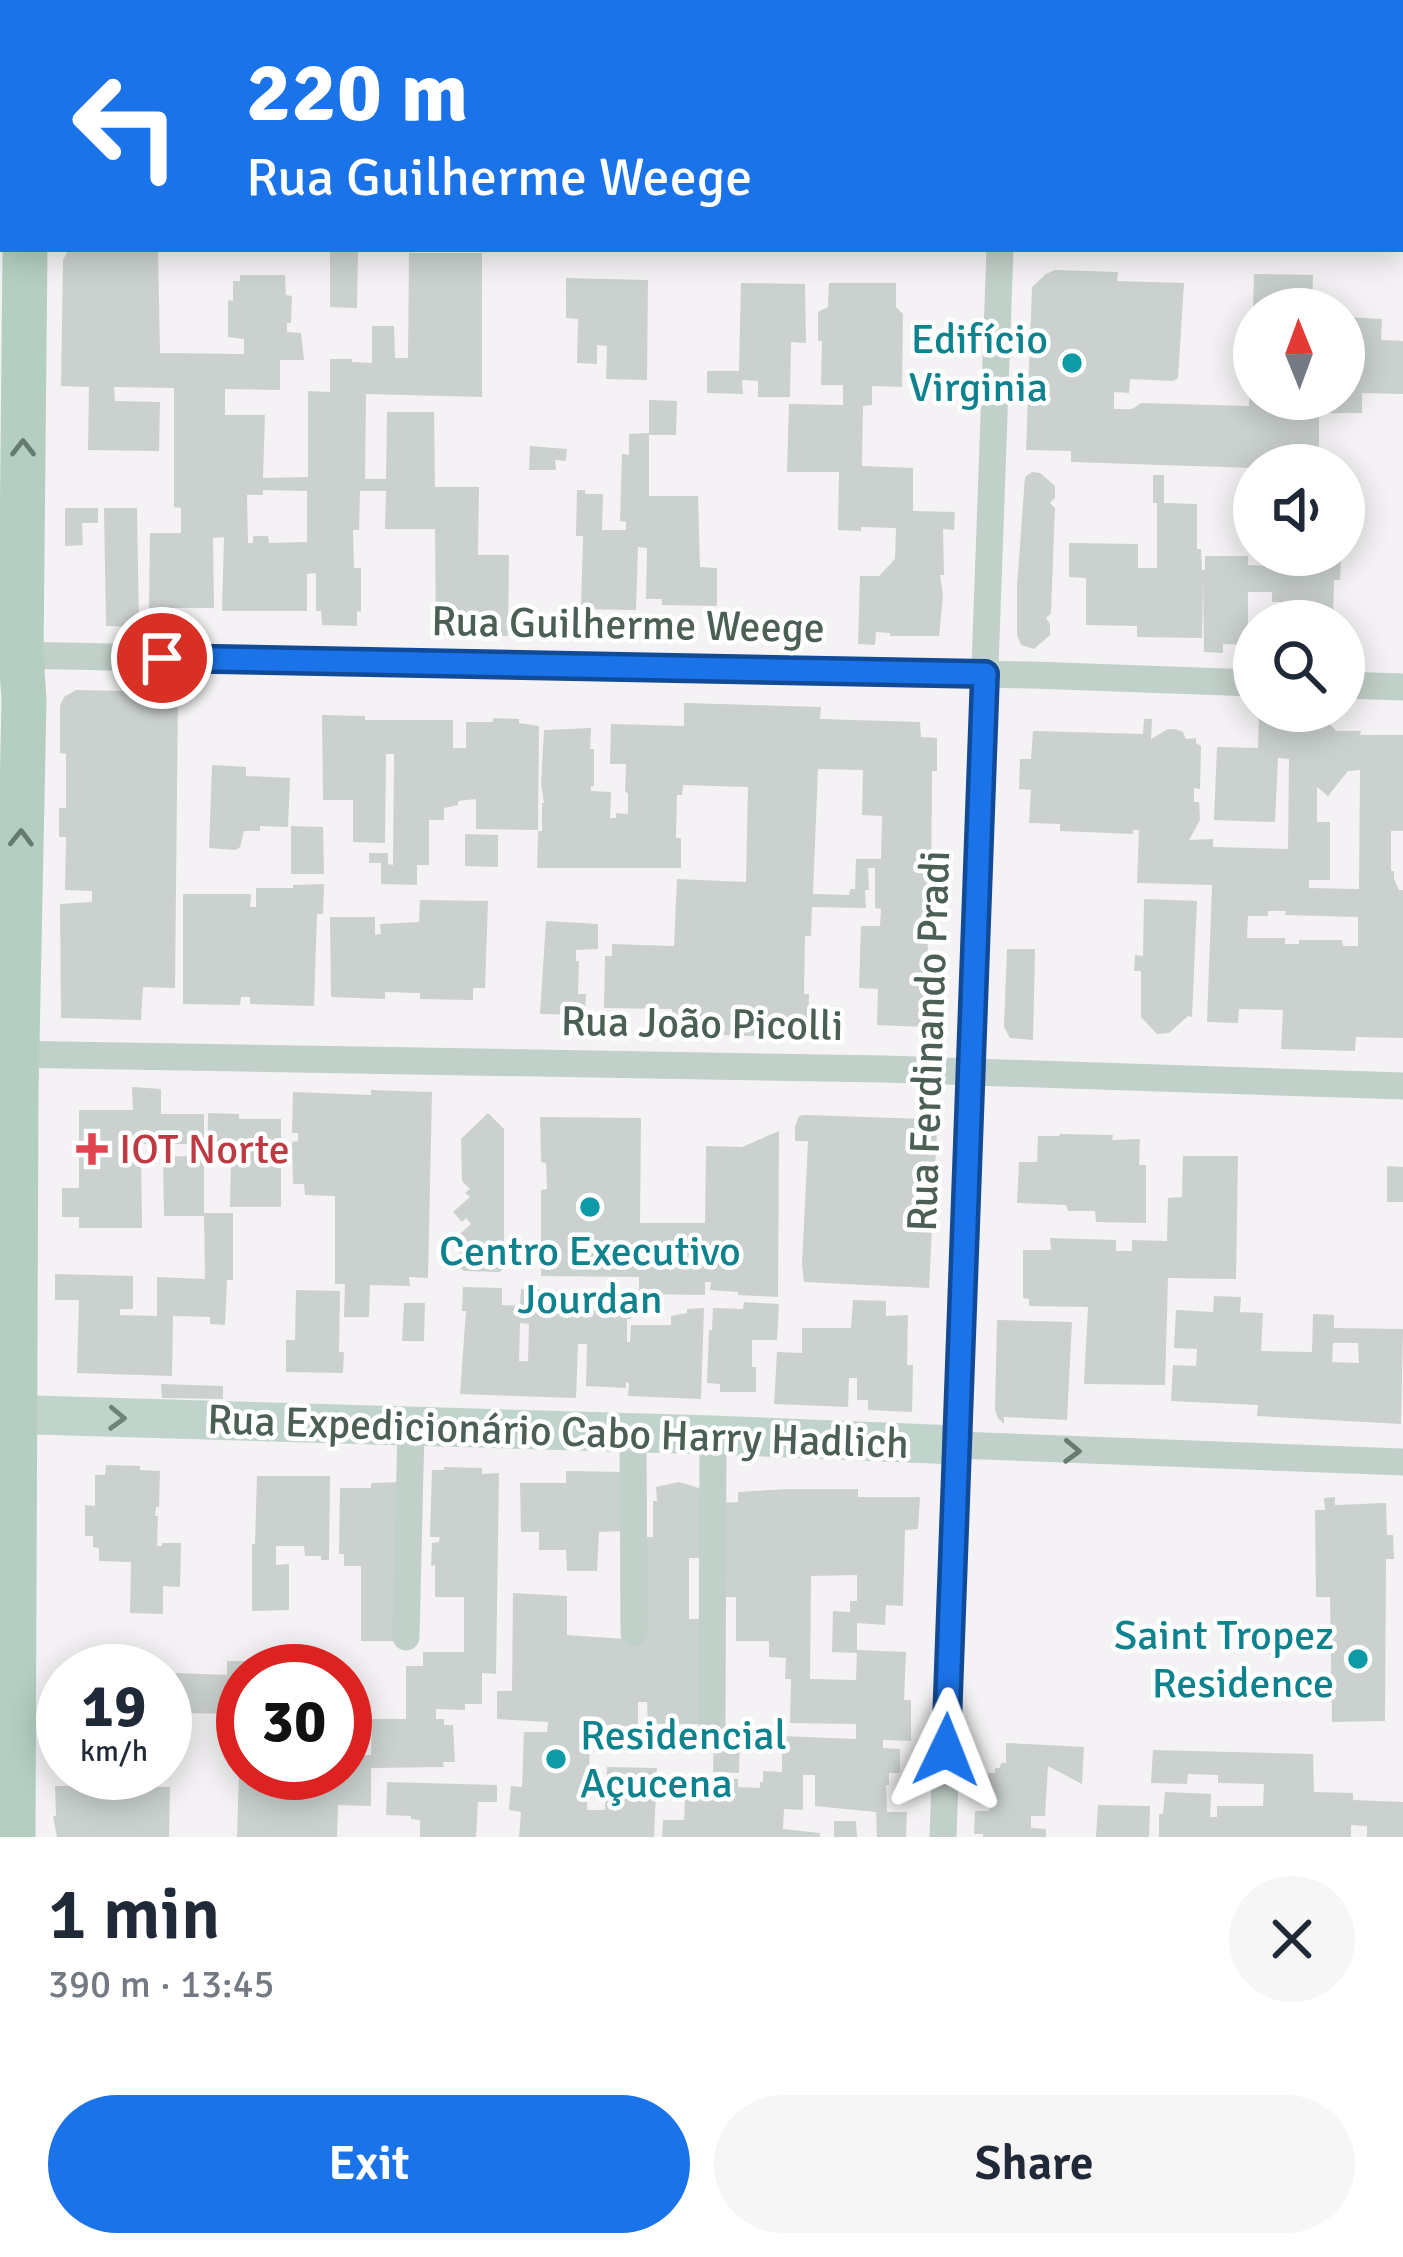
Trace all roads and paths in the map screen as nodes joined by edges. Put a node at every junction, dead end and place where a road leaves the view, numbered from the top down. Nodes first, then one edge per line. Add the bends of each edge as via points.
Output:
1 (25, 252) edge
2 (1000, 252) edge
3 (11, 655) edge
4 (985, 674) junction
5 (1233, 681) edge
6 (1365, 686) edge
7 (1403, 687) edge
8 (9, 1054) edge
9 (971, 1073) junction
10 (1403, 1086) edge
11 (8, 1414) edge
12 (411, 1428) junction
13 (633, 1434) junction
14 (713, 1435) junction
15 (956, 1445) junction
16 (1403, 1462) edge
17 (634, 1633) dead end
18 (406, 1637) dead end
19 (712, 1728) dead end
20 (13, 1837) edge
21 (943, 1837) edge

3 -> 1 main road
2 - 4 street, Rua Ferdinando Pradi
3 - 4 street, Rua Guilherme Weege
8 -> 3 main road via 24,700
4 - 5 street, Rua Guilherme Weege
4 - 9 street, Rua Ferdinando Pradi
6 - 7 street
8 - 9 street, Rua João Picolli
8 - 11 main road
9 - 10 street, Rua João Picolli
9 - 15 street, Rua Ferdinando Pradi
11 -> 12 street, Rua Expedicionário Cabo Harry Hadlich
11 - 20 main road
12 - 13 street, Rua Expedicionário Cabo Harry Hadlich
12 - 18 street
13 - 14 street, Rua Expedicionário Cabo Harry Hadlich
13 - 17 street
14 - 15 street, Rua Expedicionário Cabo Harry Hadlich
14 - 19 street
15 -> 16 street, Rua Expedicionário Cabo Harry Hadlich
15 - 21 street, Rua Ferdinando Pradi

